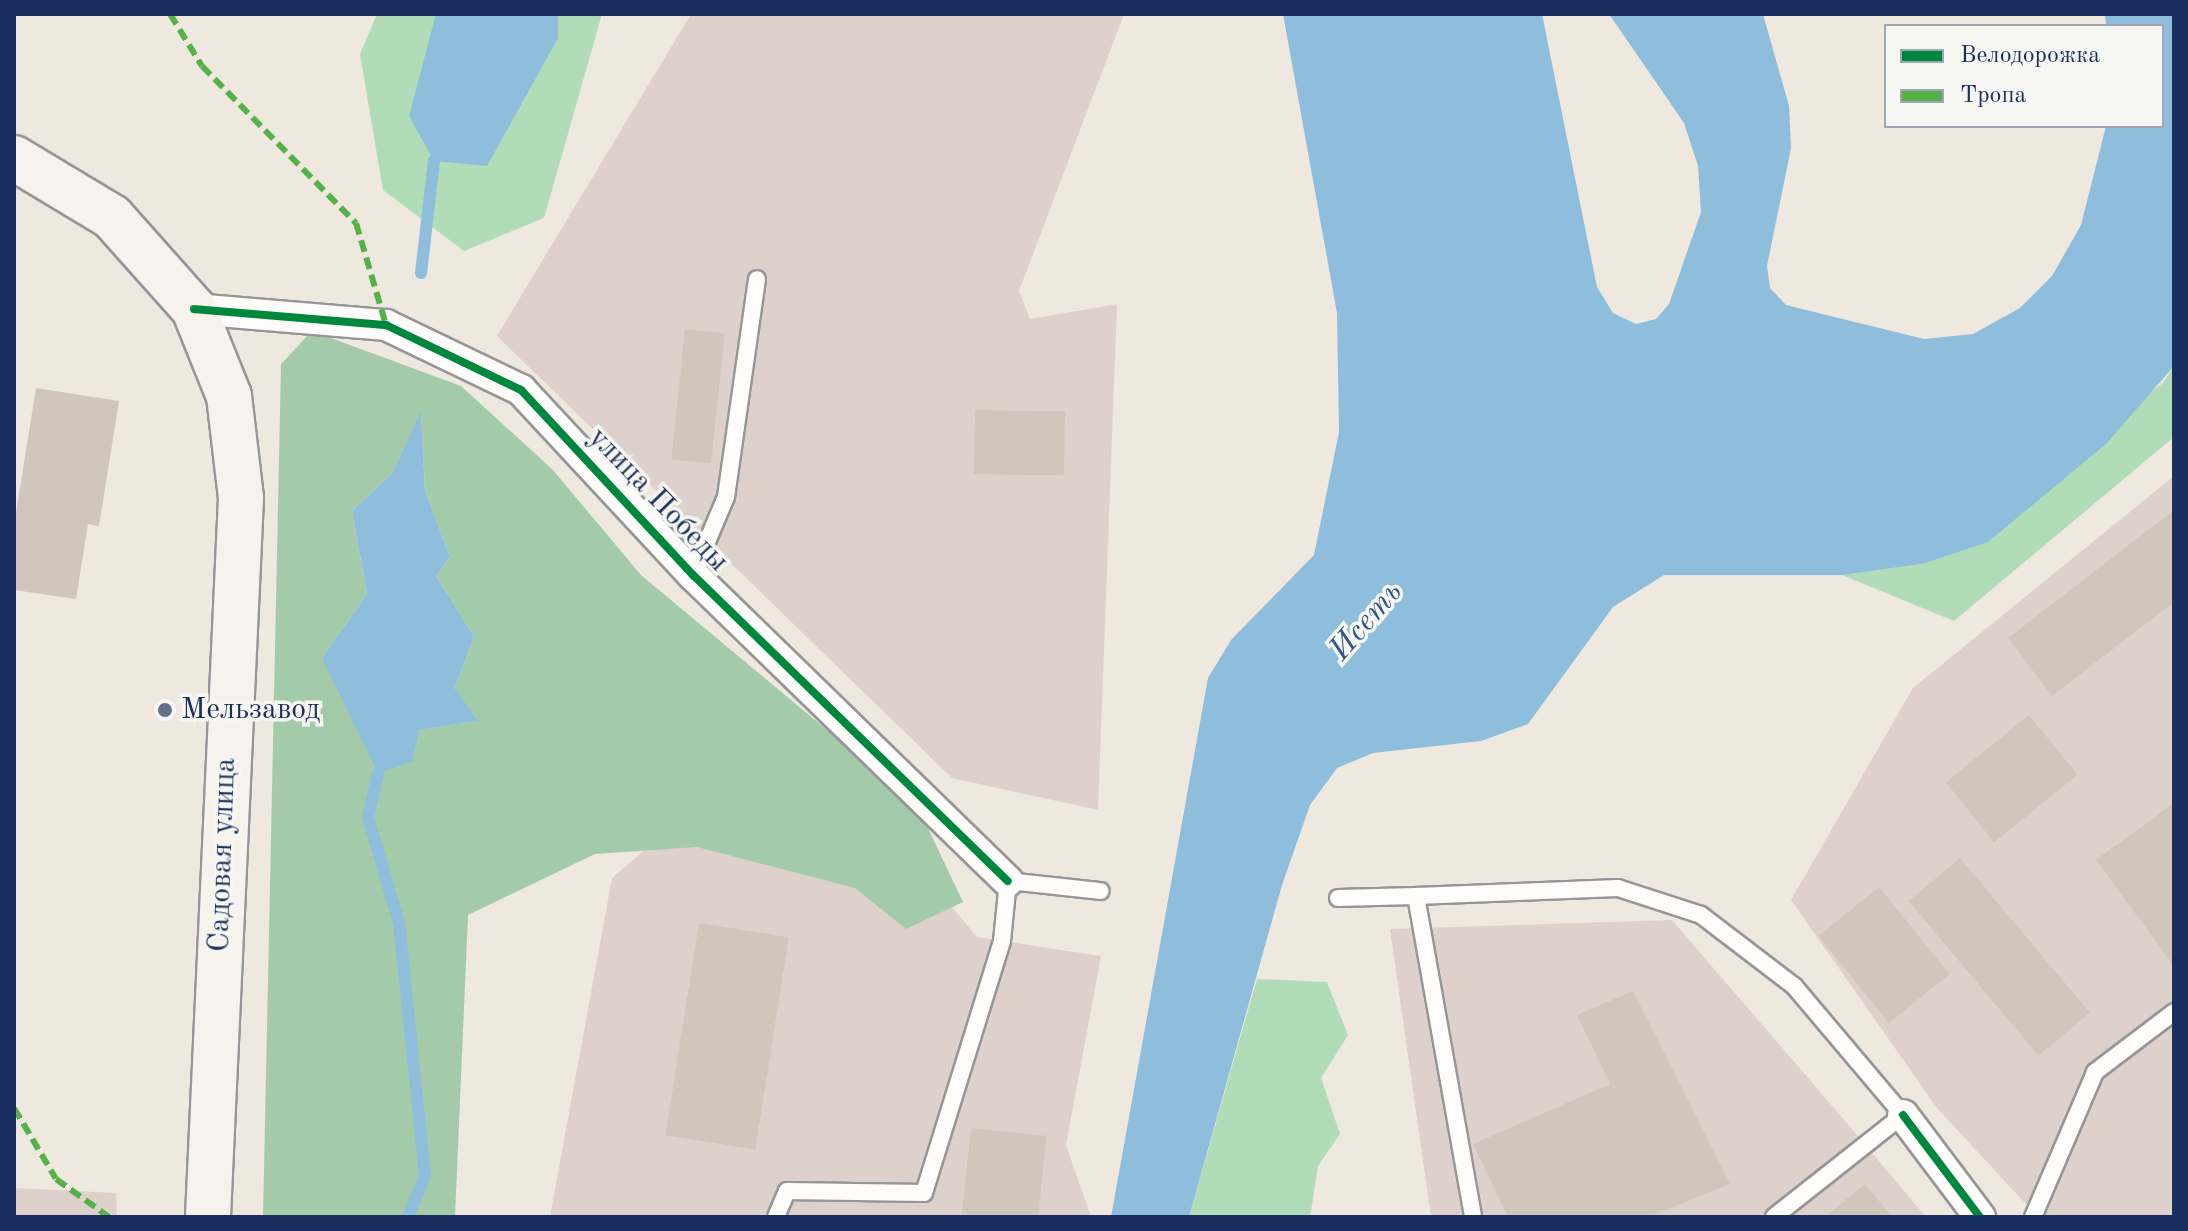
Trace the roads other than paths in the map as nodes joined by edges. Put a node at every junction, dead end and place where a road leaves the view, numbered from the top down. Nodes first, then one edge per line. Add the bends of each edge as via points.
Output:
1 (14, 158) edge
2 (757, 279) dead end
3 (194, 309) junction
4 (693, 575) junction
5 (1008, 881) junction
6 (1100, 891) dead end
7 (1416, 896) junction
8 (1338, 898) dead end
9 (2174, 1012) edge
10 (1903, 1115) junction
11 (208, 1217) edge
12 (776, 1217) edge
13 (1473, 1217) edge
14 (1774, 1217) edge
15 (1980, 1217) edge
16 (2033, 1217) edge

1 - 3 main road, Садовая улица via 112,217
2 - 4 lane via 726,497
3 - 4 street, улица Победы via 386,325 521,390
3 - 11 main road, Садовая улица via 229,396 241,498
4 - 5 street, улица Победы
5 - 6 lane
5 - 12 lane via 1002,941 924,1193 787,1191
7 - 8 lane
7 - 10 lane via 1618,888 1701,915 1794,986
7 - 13 lane
9 - 16 lane via 2095,1072
10 - 14 lane
10 - 15 street

